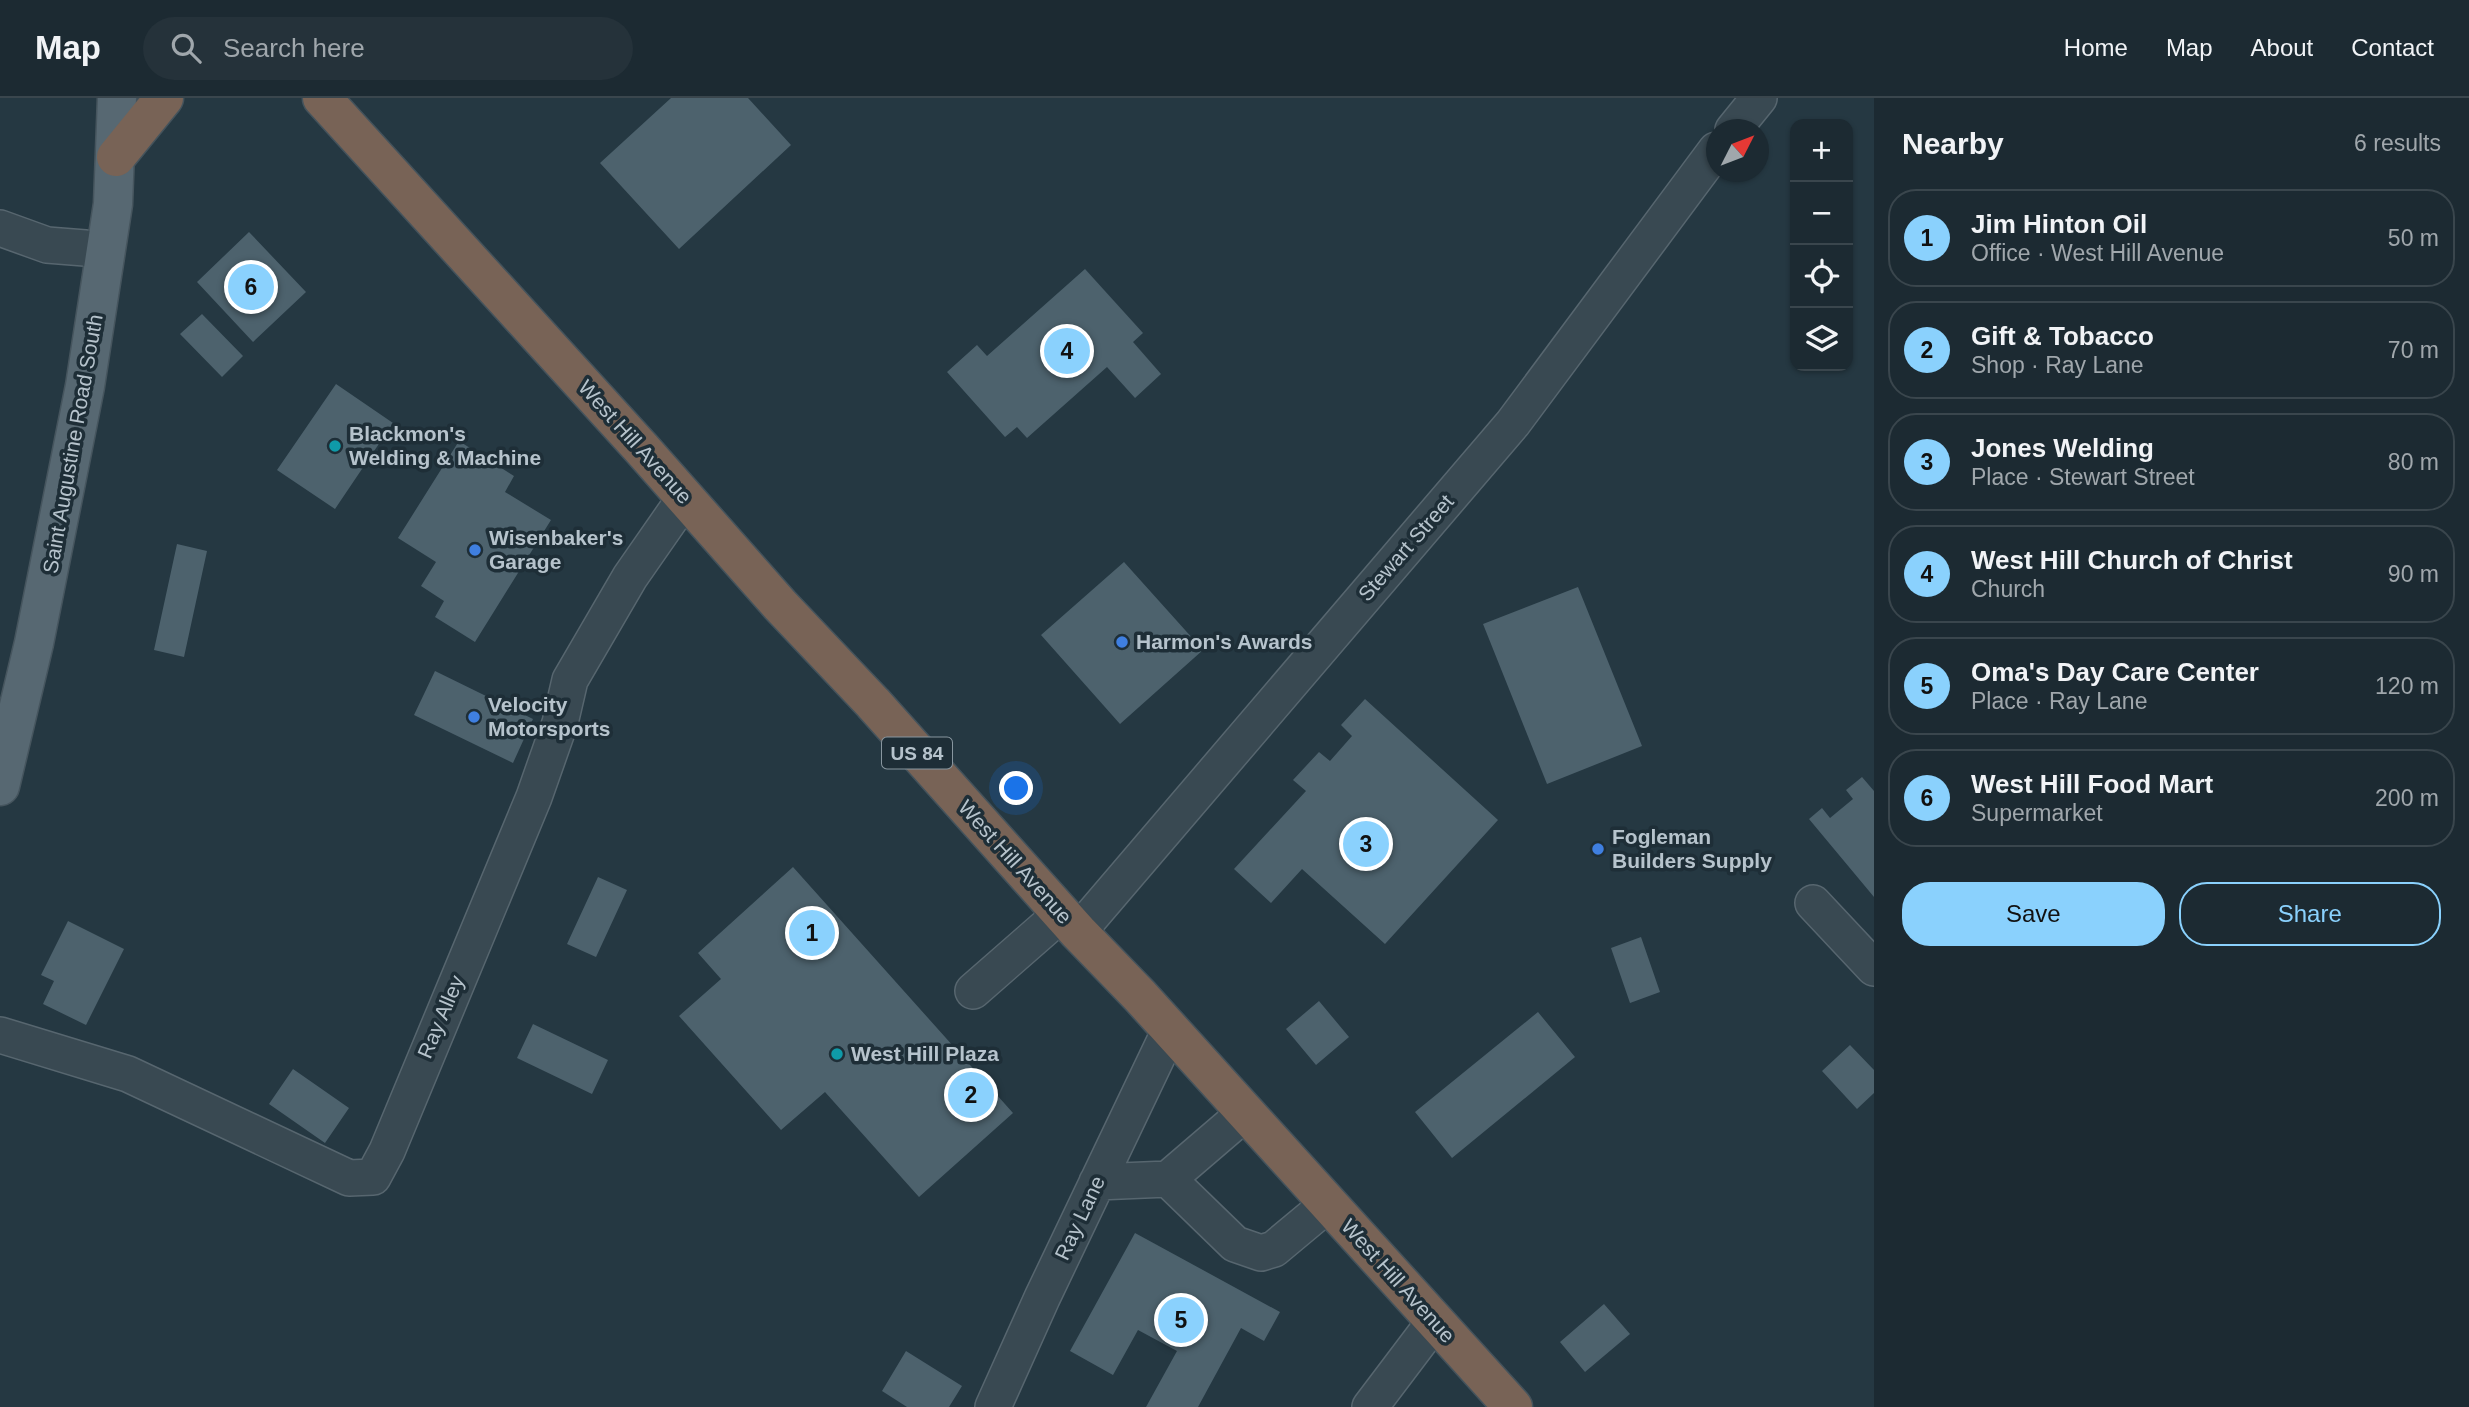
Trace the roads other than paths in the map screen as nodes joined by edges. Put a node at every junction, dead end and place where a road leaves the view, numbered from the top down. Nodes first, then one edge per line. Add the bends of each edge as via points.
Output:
1 (117, 98) edge
2 (164, 98) edge
3 (322, 98) edge
4 (1759, 98) edge
5 (1742, 119) edge
6 (116, 157) junction
7 (1706, 165) edge
8 (0, 228) edge
9 (107, 254) junction
10 (685, 498) junction
11 (0, 786) edge
12 (1813, 903) dead end
13 (1069, 923) junction
14 (1874, 968) edge
15 (973, 991) dead end
16 (1170, 1031) junction
17 (0, 1035) edge
18 (1245, 1113) junction
19 (1168, 1179) junction
20 (1097, 1182) junction
21 (1328, 1204) junction
22 (1434, 1321) junction
23 (993, 1407) edge
24 (1370, 1407) edge
25 (1513, 1407) edge

1 - 6 main road, Saint Augustine Road South
2 - 6 highway
3 - 10 highway, West Hill Avenue / US 84
4 - 5 street
6 - 9 main road, Saint Augustine Road South
7 - 13 street, Stewart Street via 1513,423
8 - 9 street via 47,245
9 - 11 main road, Saint Augustine Road South via 61,518
10 - 13 highway, West Hill Avenue / US 84
10 - 17 street, Ray Alley via 630,577 570,680 534,797 373,1177 349,1178 128,1074
12 - 14 street
13 - 15 street, Stewart Street
13 - 16 highway, West Hill Avenue / US 84
16 - 18 highway, West Hill Avenue / US 84
16 - 20 street, Ray Lane
18 - 19 street
18 - 21 highway, West Hill Avenue / US 84
19 - 20 street
19 - 21 street via 1235,1244 1261,1253 1274,1249
20 - 23 street, Ray Lane
21 - 22 highway, West Hill Avenue / US 84
22 - 24 street
22 - 25 highway, West Hill Avenue / US 84

